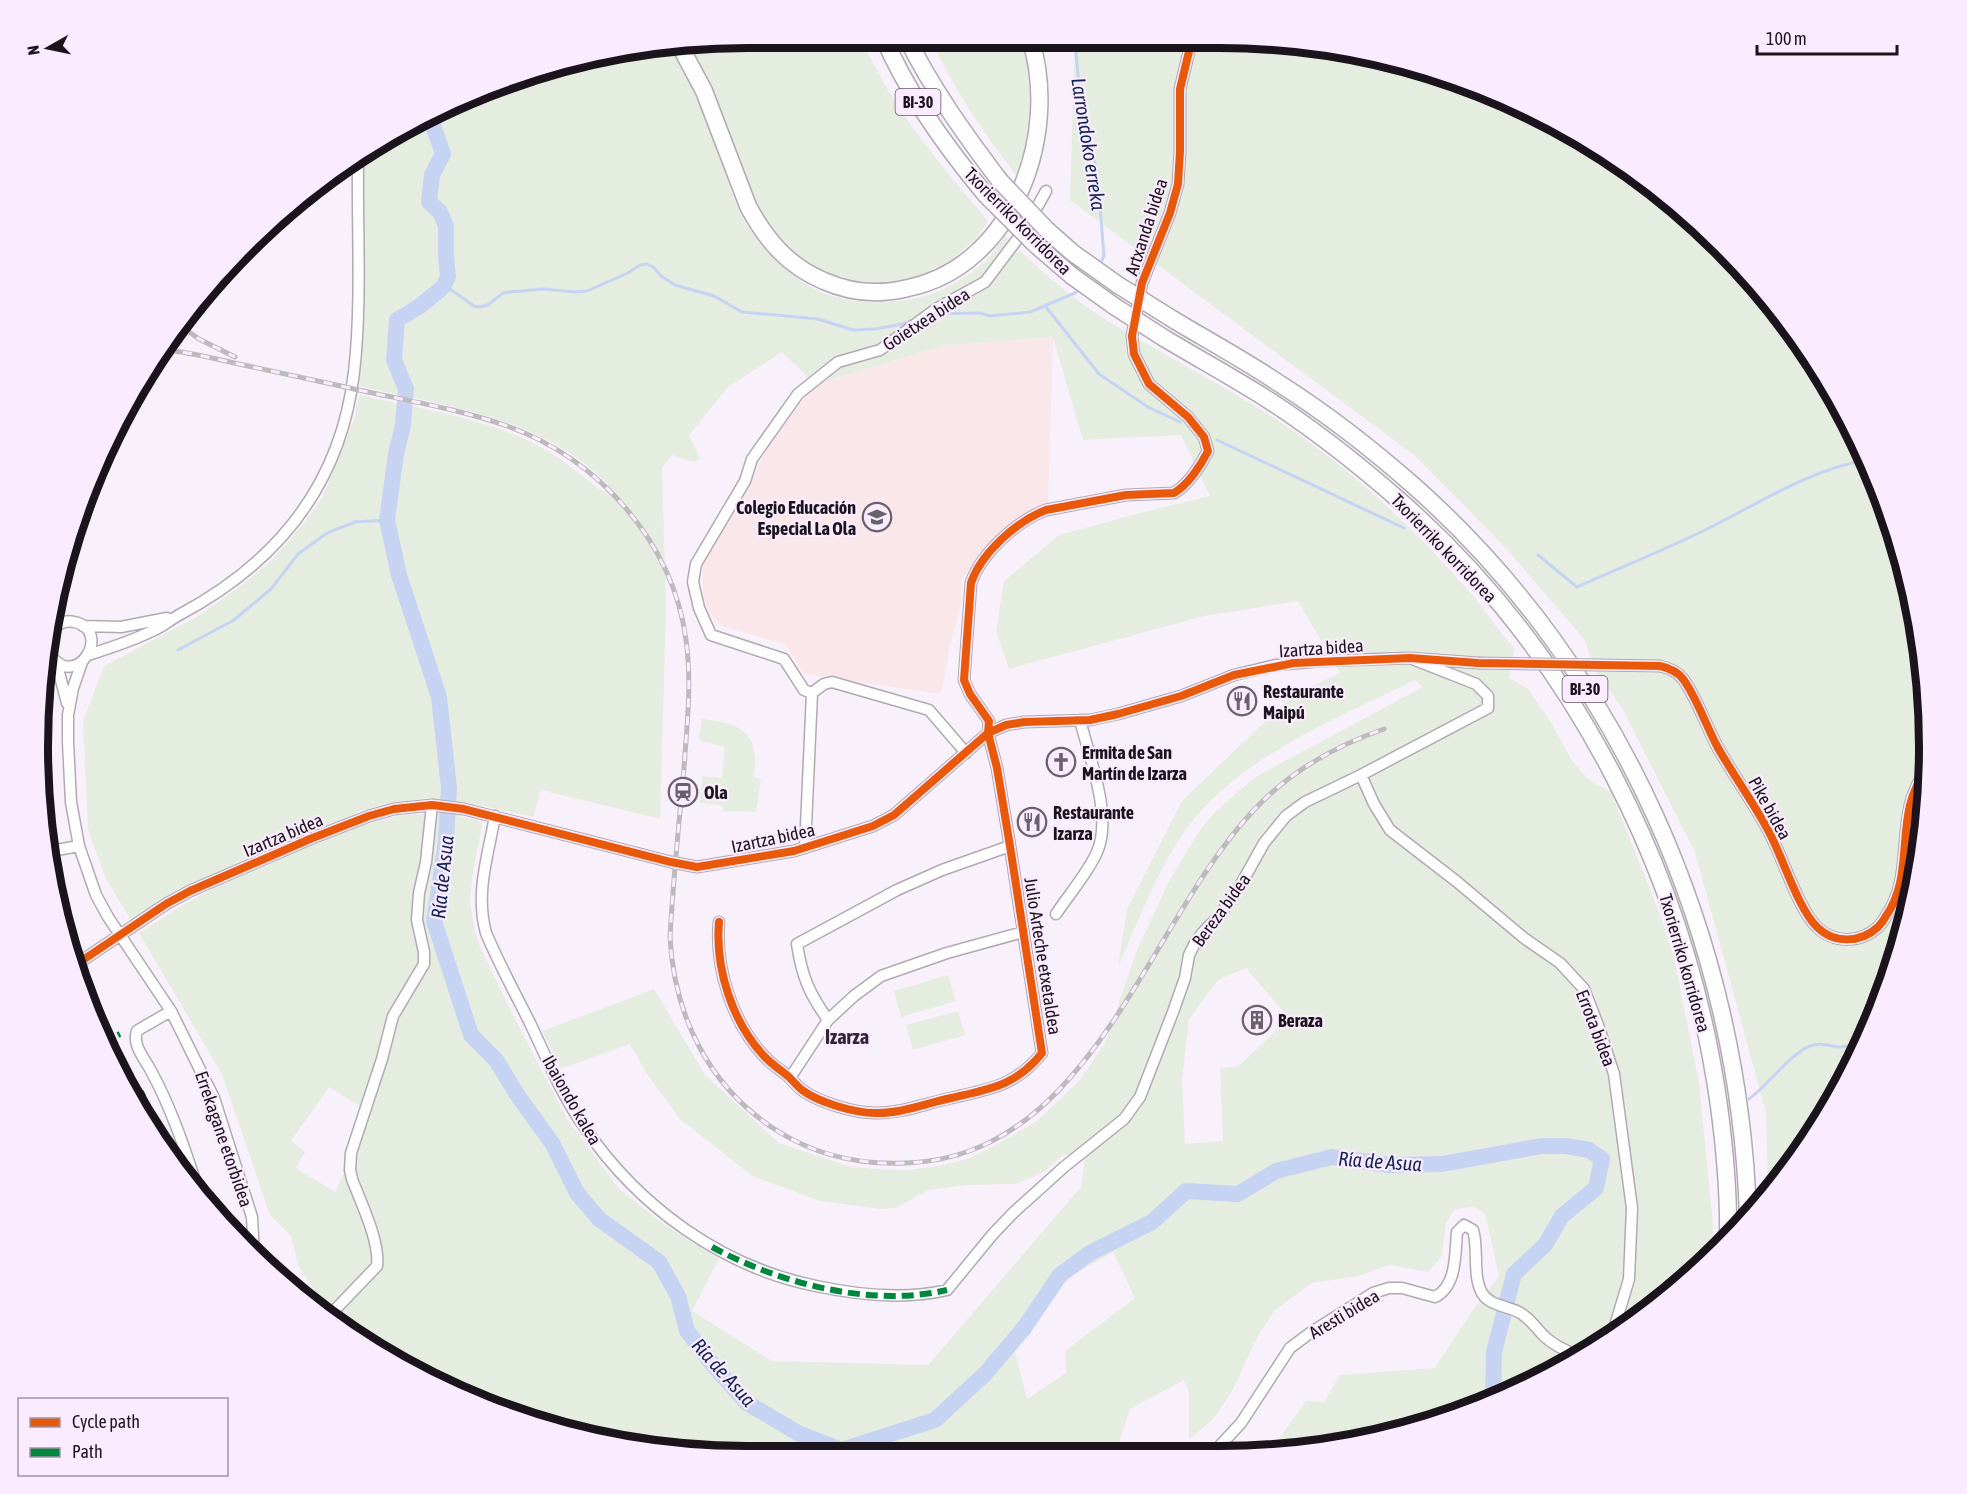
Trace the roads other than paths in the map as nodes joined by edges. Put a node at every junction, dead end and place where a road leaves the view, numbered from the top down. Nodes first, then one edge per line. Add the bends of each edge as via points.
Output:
1 (889, 48) edge
2 (914, 48) edge
3 (923, 48) edge
4 (1032, 48) edge
5 (1190, 48) edge
6 (683, 51) edge
7 (939, 94) junction
8 (358, 167) edge
9 (1046, 191) dead end
10 (179, 615) junction
11 (59, 626) edge
12 (83, 626) junction
13 (1410, 658) junction
14 (54, 659) edge
15 (85, 659) junction
16 (53, 662) edge
17 (1478, 663) joint
18 (812, 693) junction
19 (68, 715) junction
20 (1080, 720) junction
21 (988, 733) junction
22 (966, 753) junction
23 (1361, 775) junction
24 (1918, 782) edge
25 (433, 805) junction
26 (495, 816) junction
27 (79, 846) junction
28 (1011, 846) junction
29 (805, 849) junction
30 (56, 850) edge
31 (1056, 914) dead end
32 (719, 922) dead end
33 (1023, 932) junction
34 (121, 935) junction
35 (82, 961) edge
36 (171, 1011) junction
37 (828, 1020) junction
38 (790, 1078) junction
39 (192, 1173) edge
40 (1747, 1206) edge
41 (1728, 1227) edge
42 (253, 1241) edge
43 (947, 1290) joint
44 (334, 1311) edge
45 (1616, 1323) edge
46 (1569, 1352) edge
47 (1220, 1446) edge

1 - 41 highway, Txorierriko korridorea / BI-30, bridge via 909,88 958,162 1036,245 1114,306 1299,421 1401,502 1496,601 1549,671 1620,789 1665,892 1710,1051 1721,1125
2 - 7 highway, Txorierriko korridorea / BI-30
3 - 7 highway
4 - 6 highway via 1038,77 1038,124 1031,161 1010,211 981,248 956,268 925,284 886,292 834,285 806,273 774,247 748,206 704,91
5 - 21 street, Artxanda bidea via 1180,89 1178,184 1142,283 1132,336 1134,354 1149,384 1188,417 1208,451 1174,493 1126,495 1046,510 1001,541 983,560 971,583 964,680 989,722
7 - 40 highway, Txorierriko korridorea / BI-30, bridge via 1000,181 1073,253 1118,285 1279,382 1361,442 1414,487 1494,567 1532,613 1580,680 1620,747 1684,885 1721,1008 1736,1085
8 - 10 street via 357,338 341,434 312,499 274,547 215,596
9 - 18 street, Goietxea bidea via 1026,230 985,282 936,309 880,350 838,362 798,394 752,459 745,481 696,564 693,582 699,609 711,635 784,659 804,690
10 - 12 street via 121,627
10 - 15 street via 153,631
11 - 12 street via 66,622
12 - 15 street via 92,643
13 - 17 street, Izartza bidea
13 - 20 street, Izartza bidea via 1276,665 1234,675 1155,704
13 - 23 street, Bereza bidea via 1476,684 1488,696 1488,708
14 - 15 street via 69,666
15 - 19 street via 73,688
16 - 19 street
17 - 24 street, Pike bidea, bridge via 1672,669 1683,679 1768,830 1816,927 1848,941 1879,927 1895,904 1904,872 1910,799
18 - 22 street via 832,682 929,710
18 - 29 street
19 - 27 street, Errekagane etorbidea via 71,802
20 - 21 street, Izartza bidea via 1024,722
20 - 31 street via 1104,823 1096,854
21 - 22 street, Izartza bidea
21 - 28 street, Julio Arteche etxetaldea
22 - 29 street, Izartza bidea via 886,821
23 - 43 street, Bereza bidea via 1305,802 1286,816 1264,843 1221,915 1196,941 1140,1097 1124,1119 1013,1213
23 - 45 street, Errota bidea via 1390,830 1560,963 1584,989 1614,1074 1632,1208 1629,1279
25 - 26 street, Izartza bidea
25 - 34 street, Izartza bidea via 369,816 310,840 190,891
25 - 44 street via 417,920 424,964 393,1016 351,1153 352,1179 373,1238 377,1266
26 - 29 street, Izartza bidea via 690,866
26 - 43 street, Ibaiondo kalea via 481,887 486,933 571,1107 598,1147 636,1190 712,1247 761,1270 802,1283 876,1294
27 - 30 street
27 - 34 street, Errekagane etorbidea via 96,895
28 - 33 street, Julio Arteche etxetaldea
28 - 37 street via 897,890 797,944 801,971 813,999
32 - 38 street, Julio Arteche etxetaldea via 717,939 723,981 742,1024 764,1056
33 - 37 street, Julio Arteche etxetaldea via 880,976
33 - 38 street, Julio Arteche etxetaldea via 1042,1053 1017,1077 994,1088 875,1113 835,1106 803,1091
34 - 35 street, Izartza bidea
34 - 36 street, Errekagane etorbidea
36 - 39 street via 137,1031 135,1042 173,1118
36 - 42 street, Errekagane etorbidea via 210,1089 232,1150 252,1217
37 - 38 street, Julio Arteche etxetaldea
46 - 47 street, Aresti bidea via 1514,1310 1483,1295 1478,1280 1476,1239 1473,1230 1464,1225 1457,1232 1454,1274 1443,1293 1435,1297 1389,1288 1372,1293 1310,1333 1290,1348 1241,1422

